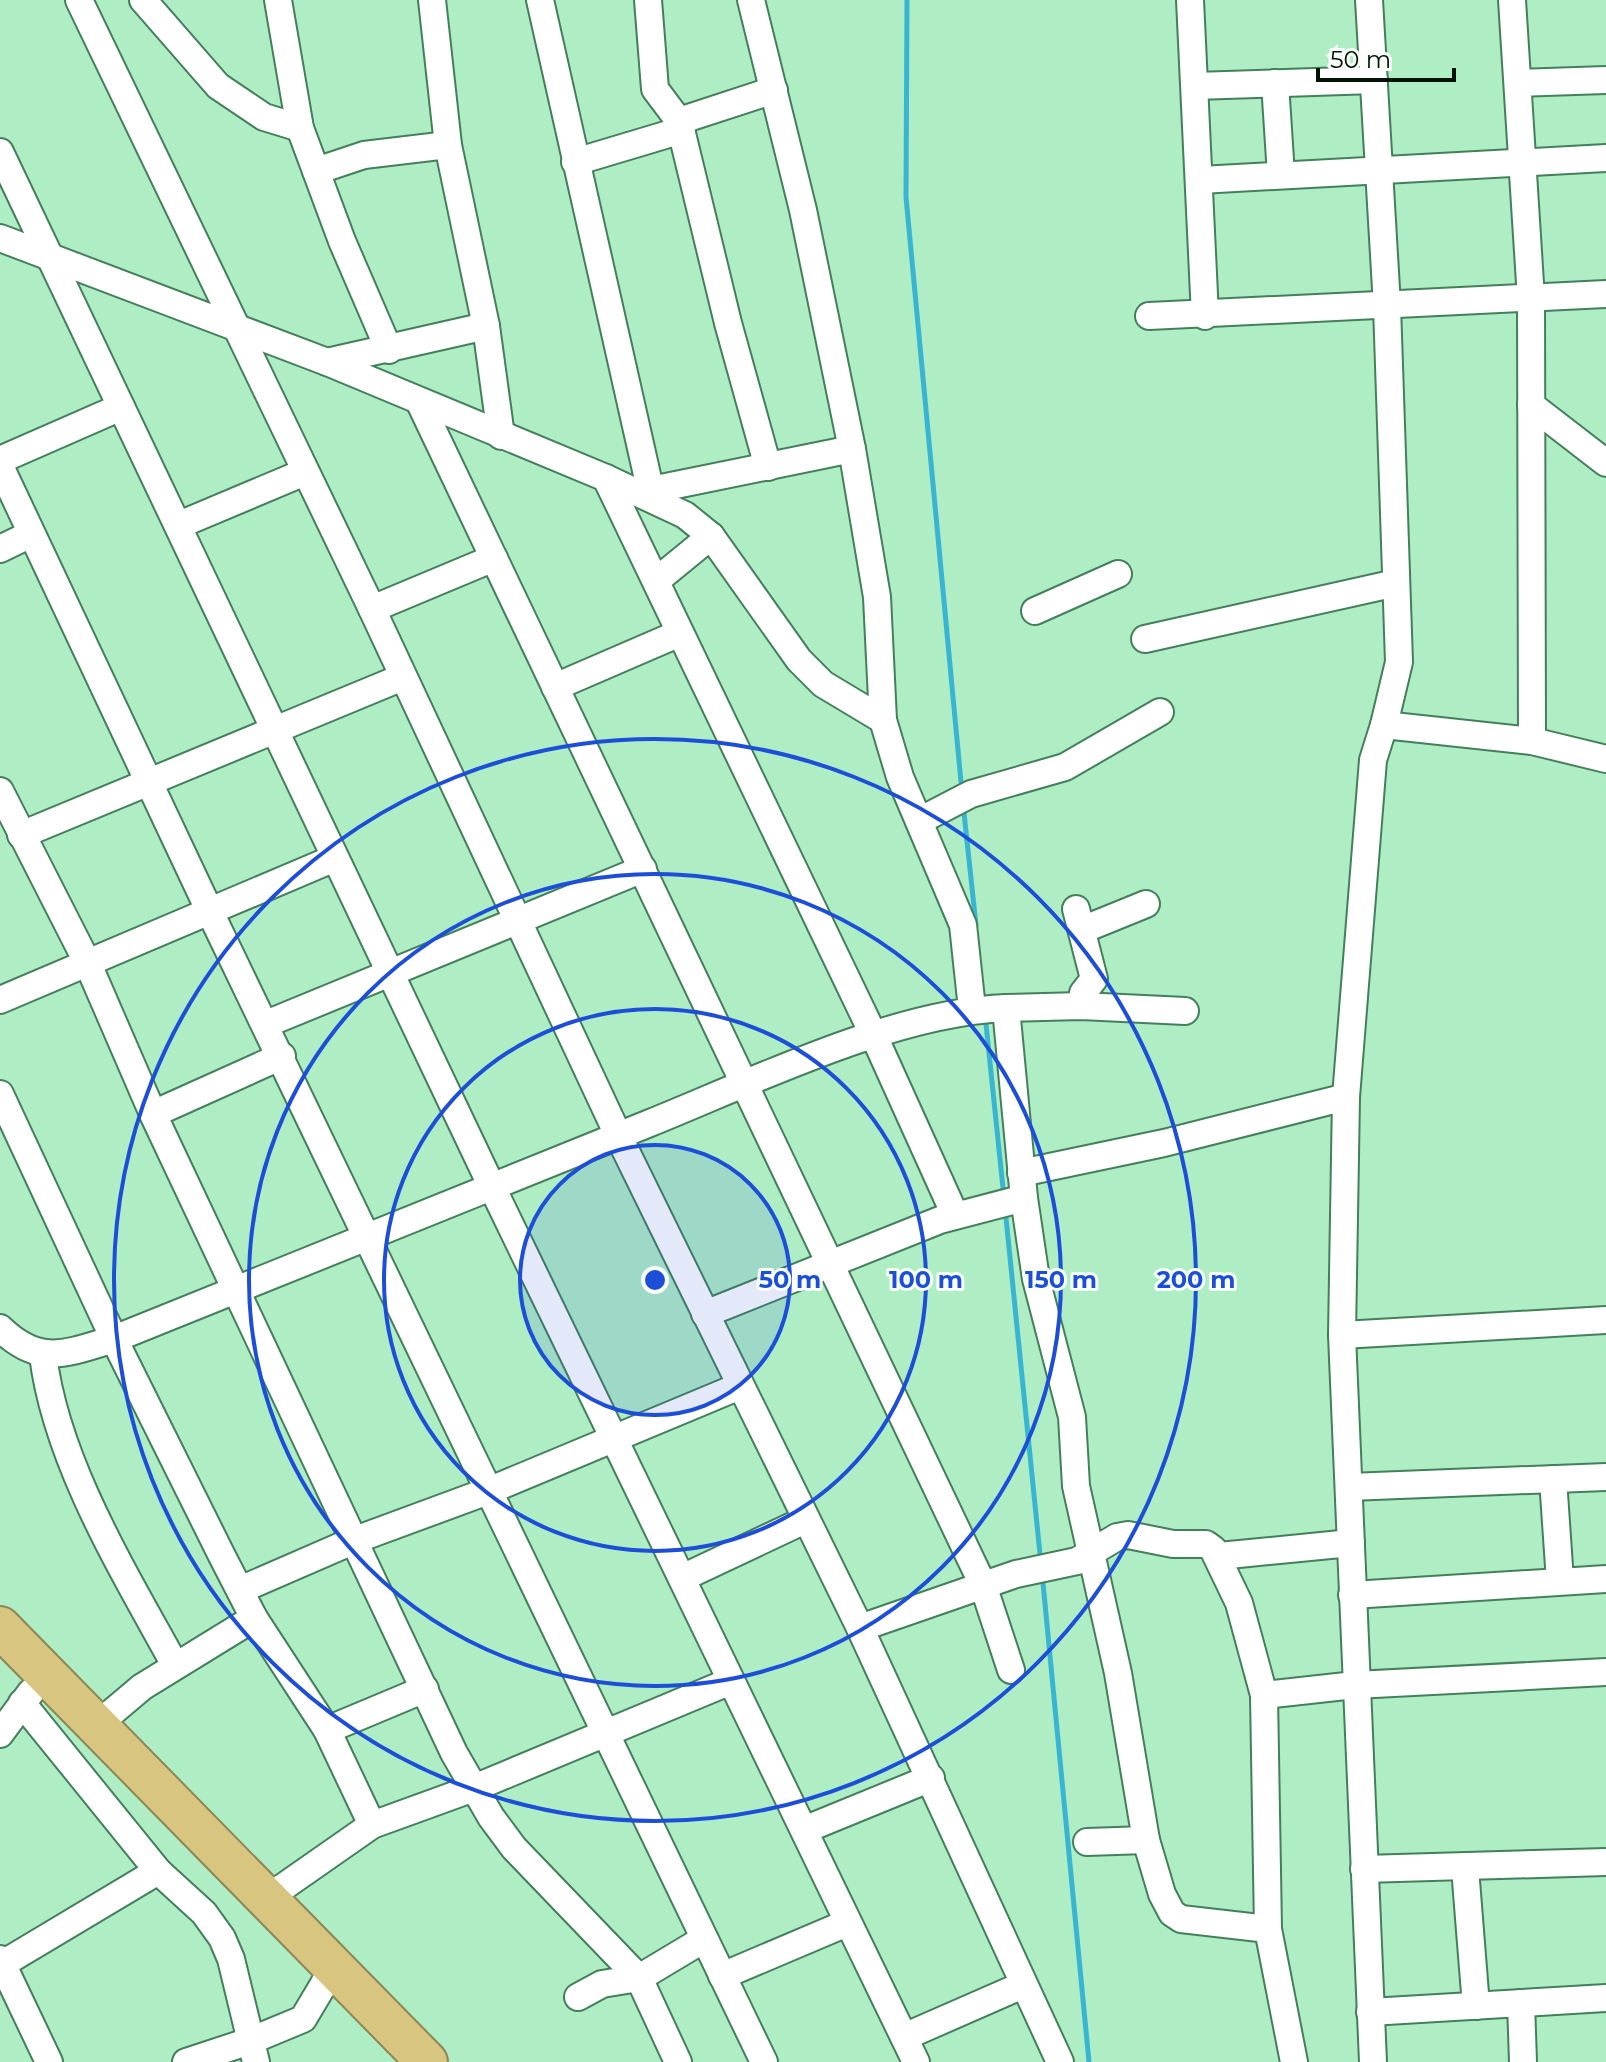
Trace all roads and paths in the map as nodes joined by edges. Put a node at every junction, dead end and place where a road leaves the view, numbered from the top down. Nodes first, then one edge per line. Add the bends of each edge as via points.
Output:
1 (79, 0) edge
2 (143, 0) edge
3 (278, 0) edge
4 (432, 0) edge
5 (540, 0) edge
6 (648, 0) edge
7 (751, 0) edge
8 (1190, 0) edge
9 (1369, 0) edge
10 (1512, 0) edge
11 (1374, 80) junction
12 (1606, 80) edge
13 (1275, 83) junction
14 (1518, 83) junction
15 (1195, 86) junction
16 (774, 90) junction
17 (680, 126) junction
18 (300, 128) junction
19 (448, 145) junction
20 (0, 152) edge
21 (1606, 158) edge
22 (575, 162) junction
23 (1524, 162) junction
24 (1380, 170) junction
25 (316, 171) junction
26 (1281, 175) junction
27 (1200, 180) junction
28 (0, 238) edge
29 (50, 256) junction
30 (1606, 294) edge
31 (1531, 299) junction
32 (1387, 306) junction
33 (1149, 316) dead end
34 (1205, 316) junction
35 (486, 326) junction
36 (236, 328) junction
37 (389, 350) junction
38 (327, 362) junction
39 (419, 401) junction
40 (1531, 405) junction
41 (121, 407) junction
42 (501, 436) junction
43 (852, 449) junction
44 (0, 463) edge
45 (1606, 463) edge
46 (768, 467) junction
47 (305, 472) junction
48 (606, 478) junction
49 (651, 494) junction
50 (179, 525) junction
51 (31, 534) junction
52 (711, 536) junction
53 (0, 549) edge
54 (494, 558) junction
55 (1118, 574) dead end
56 (656, 581) junction
57 (1396, 583) junction
58 (372, 609) junction
59 (1035, 611) dead end
60 (680, 633) junction
61 (1145, 639) dead end
62 (403, 677) junction
63 (555, 687) junction
64 (1160, 712) dead end
65 (883, 720) junction
66 (1384, 725) junction
67 (275, 730) junction
68 (1532, 741) junction
69 (1606, 759) edge
70 (151, 782) junction
71 (0, 791) edge
72 (919, 821) junction
73 (21, 835) junction
74 (335, 858) junction
75 (643, 869) junction
76 (1146, 904) dead end
77 (210, 912) junction
78 (517, 922) junction
79 (88, 964) junction
80 (392, 974) junction
81 (0, 1000) edge
82 (1081, 1006) junction
83 (1006, 1008) junction
84 (972, 1009) junction
85 (1185, 1011) dead end
86 (266, 1024) junction
87 (874, 1036) junction
88 (282, 1056) junction
89 (745, 1084) junction
90 (0, 1094) edge
91 (1346, 1097) junction
92 (153, 1114) junction
93 (618, 1135) junction
94 (491, 1185) junction
95 (1023, 1186) junction
96 (955, 1215) junction
97 (368, 1235) junction
98 (829, 1264) junction
99 (236, 1289) junction
100 (705, 1314) junction
101 (1606, 1320) edge
102 (0, 1328) edge
103 (1342, 1335) junction
104 (114, 1339) junction
105 (43, 1355) junction
106 (740, 1386) junction
107 (616, 1437) junction
108 (1606, 1477) edge
109 (1553, 1479) junction
110 (1349, 1487) junction
111 (488, 1491) junction
112 (805, 1520) junction
113 (355, 1540) junction
114 (1351, 1543) junction
115 (1090, 1556) junction
116 (1219, 1556) junction
117 (682, 1578) junction
118 (1606, 1579) edge
119 (1560, 1581) junction
120 (983, 1585) junction
121 (240, 1590) junction
122 (1352, 1595) junction
123 (254, 1618) junction
124 (0, 1627) edge
125 (860, 1628) junction
126 (175, 1665) junction
127 (1011, 1670) dead end
128 (1606, 1672) edge
129 (731, 1681) junction
130 (1355, 1685) junction
131 (34, 1688) junction
132 (425, 1689) junction
133 (1264, 1695) junction
134 (97, 1725) junction
135 (327, 1730) junction
136 (0, 1734) edge
137 (605, 1736) junction
138 (931, 1778) junction
139 (474, 1788) junction
140 (372, 1825) junction
141 (804, 1830) junction
142 (1146, 1840) junction
143 (1087, 1842) dead end
144 (1606, 1862) edge
145 (1465, 1868) junction
146 (1364, 1869) junction
147 (158, 1871) junction
148 (266, 1899) junction
149 (847, 1923) junction
150 (1268, 1929) junction
151 (704, 1939) junction
152 (2, 1961) edge
153 (334, 1967) junction
154 (722, 1976) junction
155 (639, 1978) junction
156 (1023, 1985) junction
157 (578, 1997) dead end
158 (1606, 1998) edge
159 (1521, 2003) junction
160 (1476, 2006) junction
161 (1370, 2012) junction
162 (904, 2037) junction
163 (253, 2052) edge
164 (761, 2061) edge
165 (49, 2062) edge
166 (186, 2062) edge
167 (427, 2062) edge
168 (678, 2062) edge
169 (916, 2062) edge
170 (1060, 2062) edge
171 (1294, 2062) edge
172 (1373, 2062) edge
173 (1523, 2062) edge

1 - 36 street
2 - 18 street via 218,86 264,117
3 - 18 street
4 - 19 street
5 - 22 street
6 - 17 street via 655,89
7 - 16 street
8 - 15 street
9 - 11 street
10 - 14 street
11 - 13 street
11 - 24 street
12 - 14 street
13 - 15 street
13 - 26 street
14 - 23 street
15 - 27 street
16 - 17 street
16 - 43 street
17 - 22 street
17 - 46 street
18 - 25 street
19 - 25 street via 364,155
19 - 35 street
20 - 29 street
21 - 23 street
22 - 49 street
23 - 24 street
23 - 31 street
24 - 26 street
24 - 32 street
25 - 37 street
26 - 27 street
27 - 34 street
28 - 29 street
29 - 36 street
29 - 41 street
30 - 31 street
31 - 32 street
31 - 40 street
32 - 34 street
32 - 57 street
33 - 34 street
35 - 37 street
35 - 42 street
36 - 38 street
36 - 47 street
37 - 38 street
38 - 39 street
39 - 42 street
39 - 54 street
40 - 45 street
40 - 68 street
41 - 44 street
41 - 50 street
42 - 48 street
43 - 46 street
43 - 65 street via 877,597
44 - 51 street
46 - 49 street
47 - 50 street
47 - 58 street
48 - 49 street
48 - 56 street
49 - 52 street
50 - 67 street
51 - 53 street
51 - 70 street
52 - 56 street
52 - 65 street via 799,660 823,684
54 - 58 street
54 - 63 street
55 - 59 street
56 - 60 street
57 - 61 street
57 - 66 street via 1399,662
58 - 62 street
60 - 63 street
60 - 87 street
62 - 67 street
62 - 78 street
63 - 75 street
64 - 72 street via 1065,767 971,794
65 - 72 street
66 - 68 street
66 - 91 street via 1373,760
67 - 70 street
67 - 74 street
68 - 69 street
70 - 73 street
70 - 77 street
71 - 73 street
72 - 84 street via 963,925
73 - 79 street
74 - 77 street
74 - 80 street
75 - 78 street
75 - 89 street
76 - 82 street via 1079,920 1094,979
77 - 79 street
77 - 86 street
78 - 80 street
78 - 93 street
79 - 81 street
79 - 92 street
80 - 86 street
80 - 94 street
82 - 83 street
82 - 85 street
83 - 84 street
83 - 95 street
84 - 87 street
86 - 88 street
87 - 89 street
87 - 96 street
88 - 92 street
88 - 97 street
89 - 93 street
89 - 98 street
90 - 104 street
91 - 95 street
91 - 103 street
92 - 99 street
93 - 94 street
93 - 100 street
94 - 97 street
94 - 107 street
95 - 96 street
95 - 115 street via 1036,1279 1072,1417 1076,1486
96 - 98 street
97 - 99 street
97 - 111 street
98 - 100 street
98 - 120 street
99 - 104 street
99 - 113 street
100 - 106 street
101 - 103 street
102 - 105 street
103 - 110 street
104 - 105 street
104 - 121 street
105 - 126 street via 47,1385 85,1491
106 - 107 street
106 - 112 street
107 - 111 street
107 - 117 street
108 - 109 street
109 - 110 street
109 - 119 street
110 - 114 street
111 - 113 street
111 - 137 street
112 - 117 street
112 - 125 street
113 - 121 street
113 - 132 street
114 - 116 street
114 - 122 street
115 - 116 street via 1128,1535 1206,1544
115 - 120 street
115 - 142 street via 1118,1673
116 - 133 street via 1239,1603
117 - 129 street
118 - 119 street
119 - 122 street
120 - 125 street
120 - 127 street
121 - 123 street
122 - 130 street
123 - 126 street
123 - 135 street
124 - 131 highway
125 - 138 street
126 - 134 street
128 - 130 street
129 - 137 street
129 - 141 street
130 - 133 street
130 - 146 street
131 - 134 highway
131 - 136 street
131 - 147 street
132 - 135 street
132 - 139 street
133 - 150 street
134 - 148 highway
135 - 140 street
137 - 139 street
137 - 151 street
138 - 141 street
138 - 156 street
139 - 140 street
139 - 155 street via 514,1848
140 - 148 street
141 - 149 street
142 - 143 street
142 - 150 street via 1172,1913 1190,1923
144 - 145 street
145 - 146 street
145 - 160 street
146 - 161 street
147 - 152 street
147 - 163 street via 204,1913 222,1938
148 - 153 highway
149 - 154 street
149 - 162 street
150 - 171 street
151 - 154 street
151 - 155 street
152 - 165 street
153 - 163 street via 303,2019
153 - 167 highway
154 - 164 street
155 - 157 street via 602,1984
155 - 168 street
156 - 162 street
156 - 170 street
158 - 159 street
159 - 160 street
159 - 173 street
160 - 161 street
161 - 172 street
162 - 169 street
163 - 166 street

